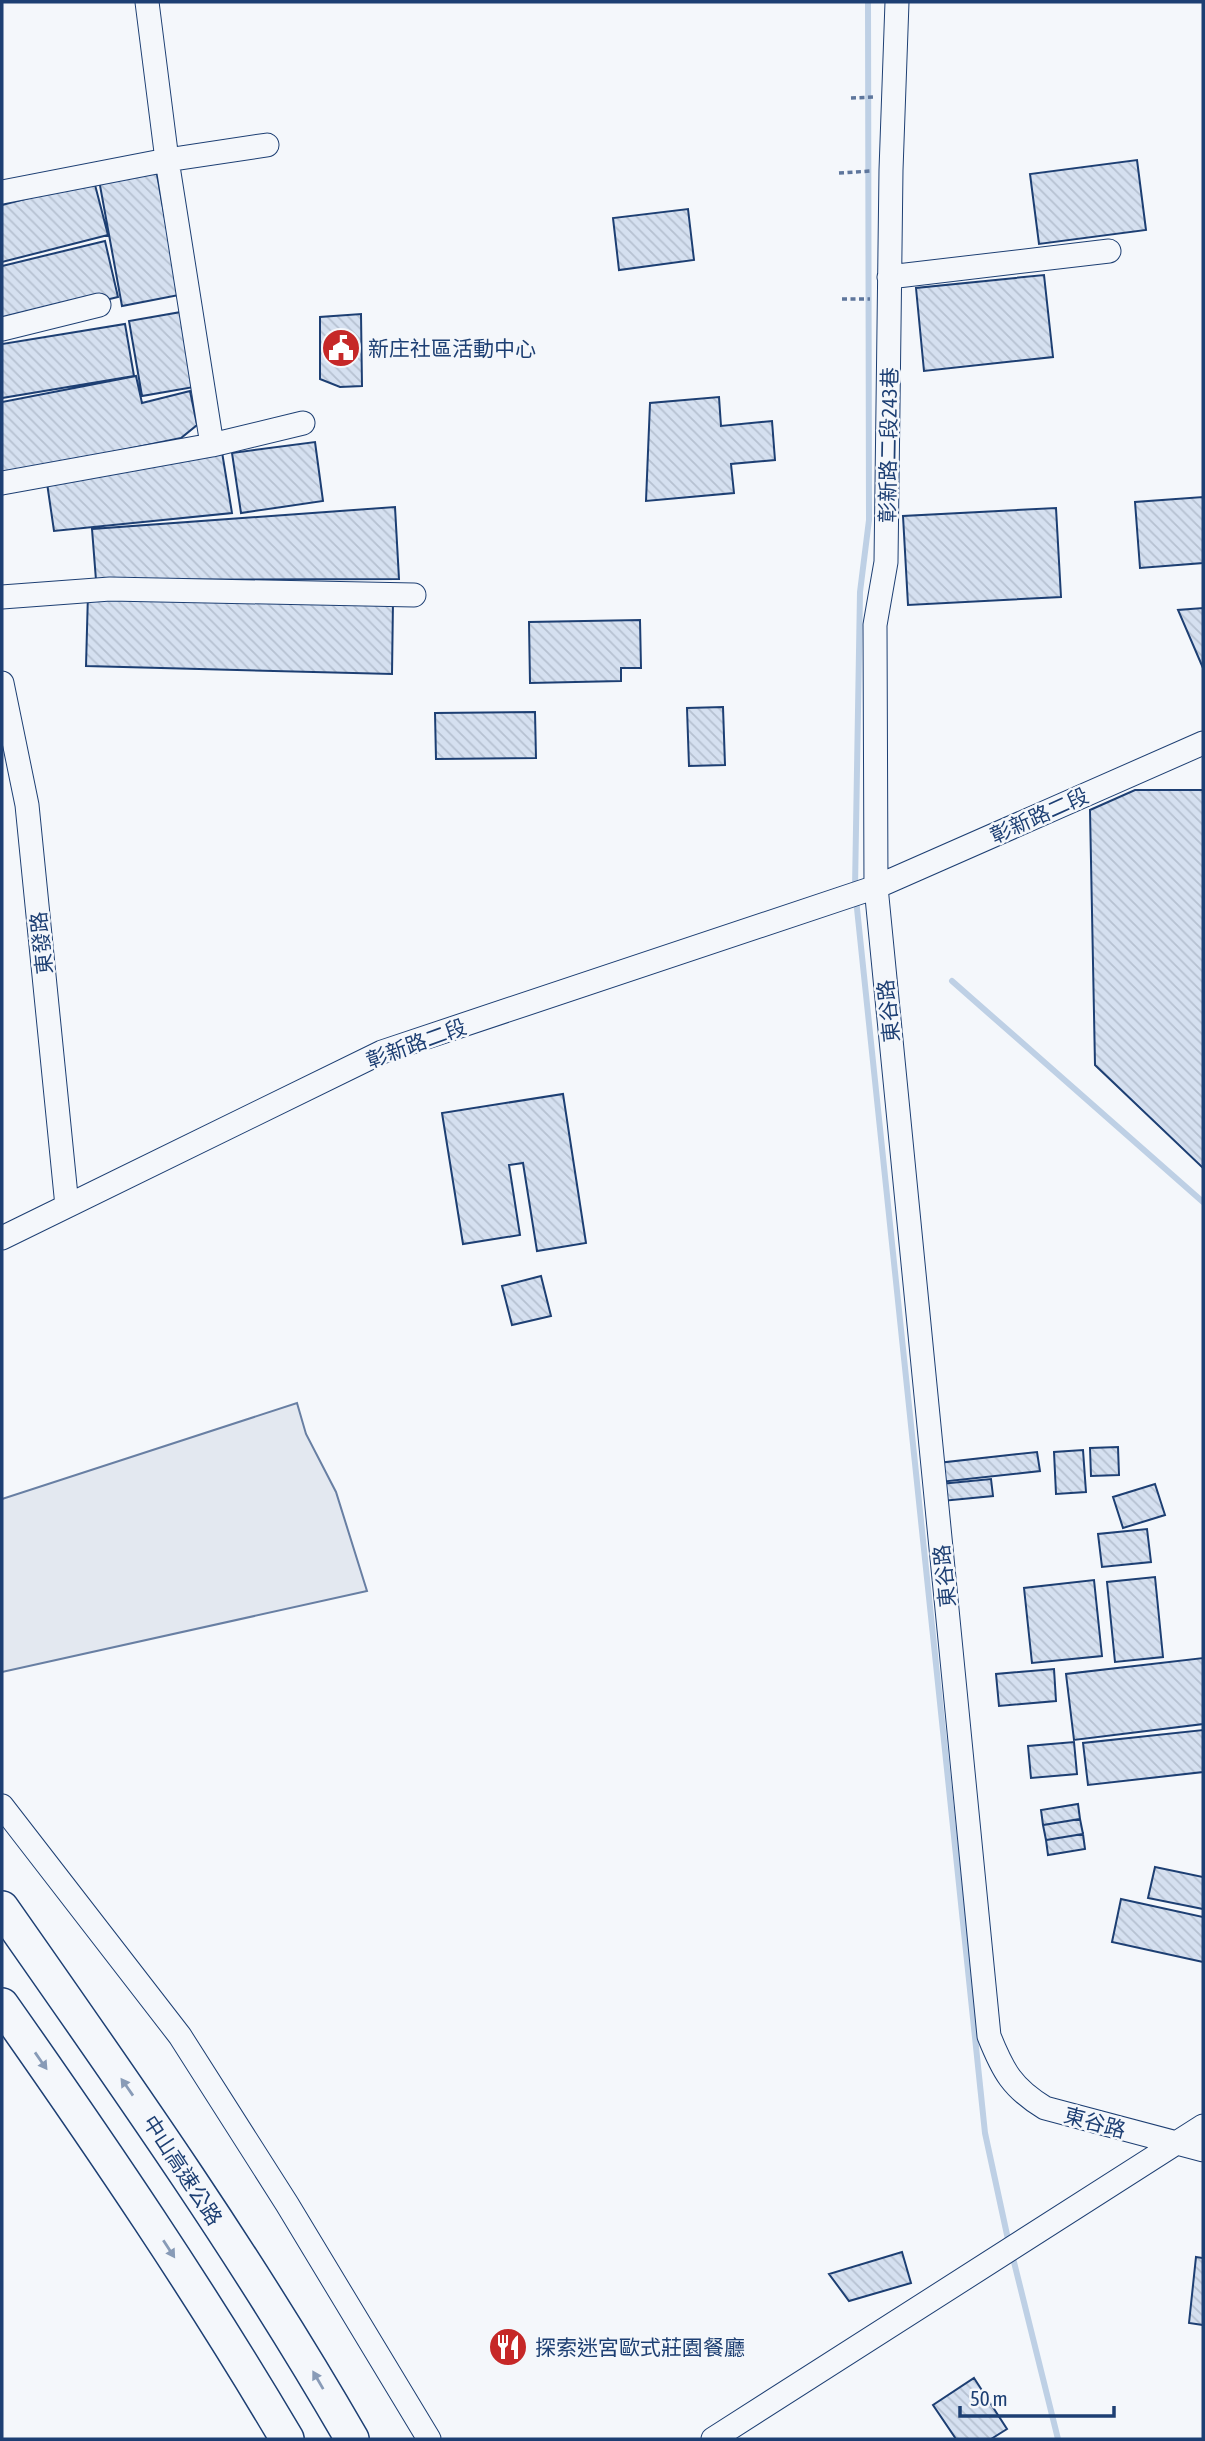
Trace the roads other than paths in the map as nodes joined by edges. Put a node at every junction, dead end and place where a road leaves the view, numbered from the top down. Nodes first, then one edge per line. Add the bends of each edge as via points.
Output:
1 (147, 2) edge
2 (897, 2) edge
3 (267, 145) dead end
4 (167, 160) junction
5 (2, 192) edge
6 (1109, 251) dead end
7 (890, 277) junction
8 (99, 305) dead end
9 (2, 330) edge
10 (303, 423) dead end
11 (212, 445) junction
12 (2, 483) edge
13 (414, 595) dead end
14 (2, 597) edge
15 (2, 683) edge
16 (1203, 743) edge
17 (876, 887) junction
18 (68, 1206) junction
19 (2, 1238) edge
20 (2, 1806) edge
21 (2, 1908) edge
22 (2, 2005) edge
23 (1203, 2126) edge
24 (1175, 2144) junction
25 (1203, 2150) edge
26 (287, 2439) edge
27 (352, 2439) edge
28 (429, 2439) edge
29 (713, 2439) edge

1 - 4 street
2 - 7 street, 彰新路二段243巷
3 - 4 street
4 - 5 street
4 - 11 street
6 - 7 street
7 - 17 street, 彰新路二段243巷 via 886,562 875,625
8 - 9 street
10 - 11 street
11 - 12 street
13 - 14 street via 110,589
15 - 18 street, 東發路 via 27,805
16 - 17 street, 彰新路二段
17 - 18 street, 彰新路二段 via 382,1052
17 - 24 street, 東谷路 via 989,2036 1002,2068 1022,2094 1045,2108
18 - 19 street, 彰新路二段
20 - 28 street via 180,2036
27 -> 21 highway, 中山高速公路 via 304,2356 159,2132
22 -> 26 highway via 225,2333
23 - 24 street, 東谷路
24 - 25 street, 東谷路
24 - 29 street, 東谷路

